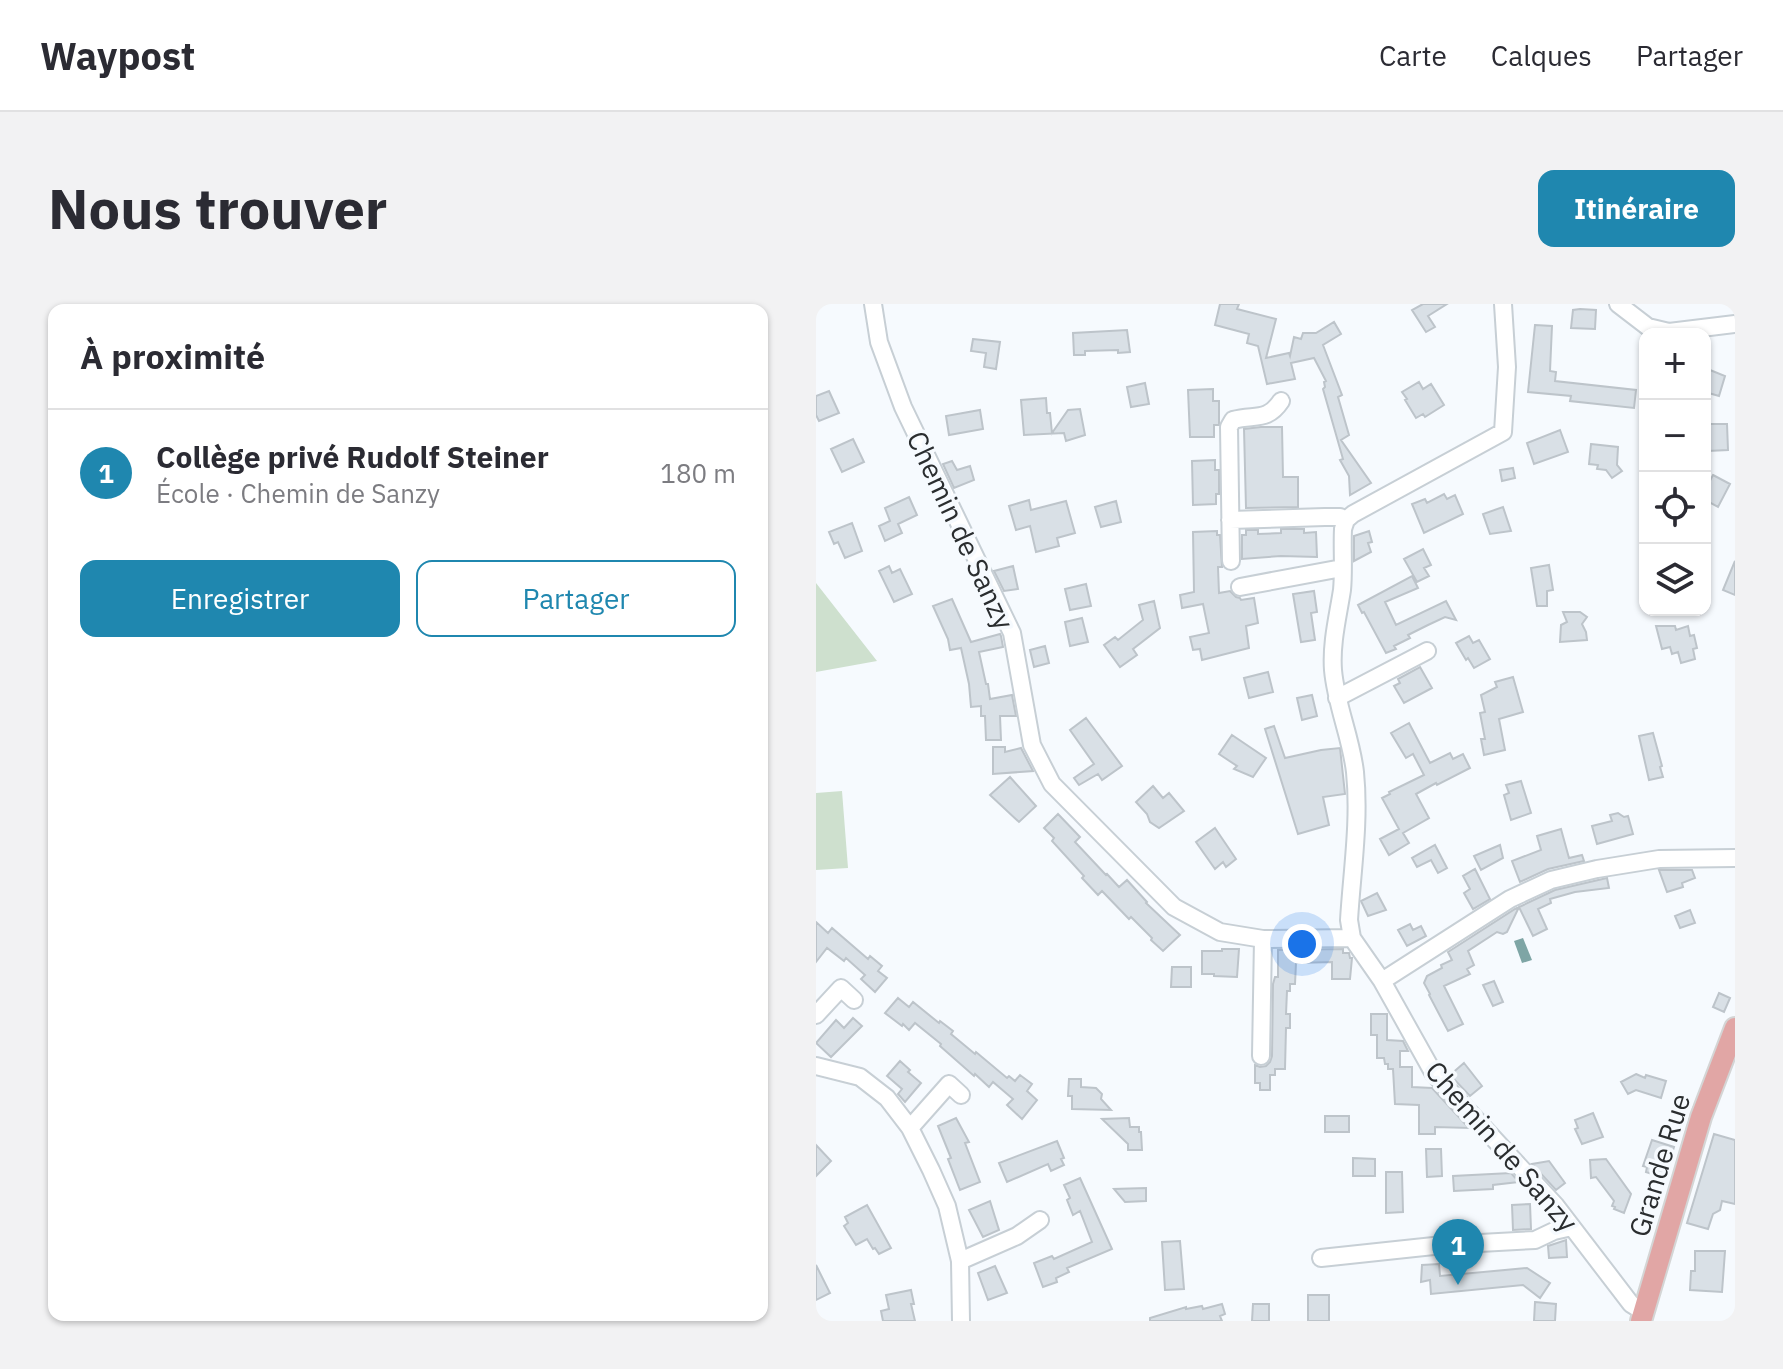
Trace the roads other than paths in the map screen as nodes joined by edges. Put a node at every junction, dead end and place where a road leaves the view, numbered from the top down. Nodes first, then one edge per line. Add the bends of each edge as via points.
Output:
1 (873, 304) edge
2 (1503, 304) edge
3 (1618, 304) edge
4 (1735, 324) edge
5 (1281, 401) dead end
6 (1230, 520) junction
7 (1346, 520) junction
8 (1231, 561) dead end
9 (1342, 568) junction
10 (1240, 587) dead end
11 (1427, 651) dead end
12 (1337, 698) junction
13 (1735, 858) edge
14 (1352, 938) junction
15 (1263, 939) junction
16 (1382, 981) junction
17 (854, 1000) dead end
18 (816, 1015) edge
19 (1735, 1028) edge
20 (1261, 1056) dead end
21 (816, 1066) edge
22 (961, 1095) dead end
23 (910, 1128) junction
24 (1040, 1220) dead end
25 (1572, 1227) junction
26 (1321, 1258) dead end
27 (960, 1261) junction
28 (1642, 1317) edge
29 (961, 1321) edge

1 - 15 street, Chemin de Sanzy via 879,342 903,407 1012,633 1032,745 1052,784 1174,907 1220,932
2 - 7 street via 1503,432
3 - 4 street via 1648,327 1669,332
5 - 6 street via 1274,412 1233,420 1229,427
6 - 7 street
6 - 8 street
7 - 9 street
9 - 10 street
9 - 12 street via 1333,669
11 - 12 street
12 - 14 street via 1355,771
13 - 16 street via 1659,859 1551,880 1510,899
14 - 15 street, Chemin de Sanzy
14 - 16 street, Chemin de Sanzy
15 - 20 street
16 - 25 street, Chemin de Sanzy via 1434,1074
17 - 18 street via 841,988
19 - 28 main road, Grande Rue via 1701,1117
21 - 23 street via 860,1077 887,1098
22 - 23 street via 949,1084
23 - 27 street via 947,1206
24 - 27 street
25 - 26 street via 1535,1240
25 - 28 street, Chemin de Sanzy
27 - 29 street

